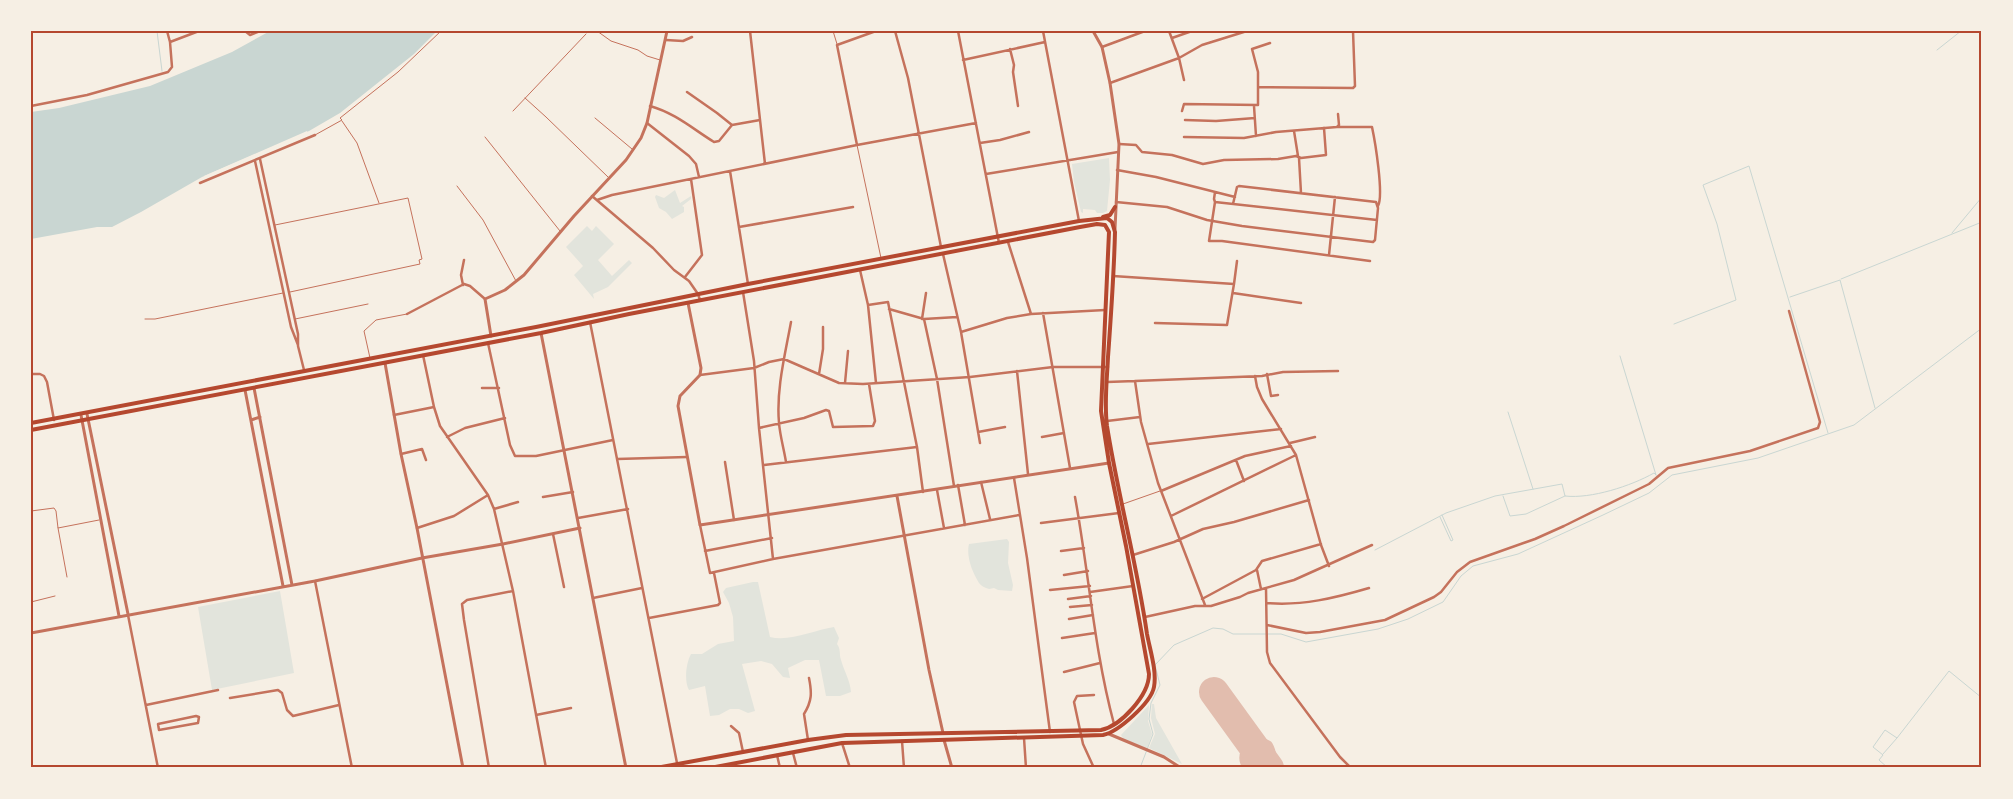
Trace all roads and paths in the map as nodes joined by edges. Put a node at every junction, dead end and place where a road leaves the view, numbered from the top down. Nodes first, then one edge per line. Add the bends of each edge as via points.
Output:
1 (167, 31) edge
2 (199, 31) edge
3 (245, 31) edge
4 (260, 31) edge
5 (441, 31) edge
6 (597, 31) edge
7 (667, 31) edge
8 (750, 31) edge
9 (833, 31) edge
10 (876, 31) edge
11 (895, 31) edge
12 (958, 31) edge
13 (1043, 31) edge
14 (1093, 31) edge
15 (1145, 31) edge
16 (1169, 31) edge
17 (1192, 31) edge
18 (1247, 31) edge
19 (1353, 31) edge
20 (586, 34) dead end
21 (692, 38) dead end
22 (1172, 38) junction
23 (666, 40) junction
24 (170, 42) junction
25 (1046, 42) junction
26 (1270, 43) dead end
27 (837, 44) junction
28 (1102, 47) junction
29 (1010, 50) junction
30 (1179, 58) junction
31 (661, 60) junction
32 (963, 60) junction
33 (1184, 80) dead end
34 (1110, 83) junction
35 (1258, 86) junction
36 (687, 92) dead end
37 (525, 98) junction
38 (31, 106) edge
39 (650, 106) junction
40 (1018, 106) dead end
41 (1254, 106) junction
42 (513, 110) dead end
43 (1182, 111) dead end
44 (1338, 114) dead end
45 (595, 118) dead end
46 (1255, 118) junction
47 (342, 120) junction
48 (760, 120) junction
49 (1185, 120) dead end
50 (646, 123) junction
51 (976, 123) junction
52 (732, 125) junction
53 (1338, 127) junction
54 (1324, 128) junction
55 (1294, 130) junction
56 (1029, 132) dead end
57 (918, 134) junction
58 (314, 135) joint
59 (1256, 136) junction
60 (486, 137) dead end
61 (1184, 137) dead end
62 (980, 142) junction
63 (1118, 144) junction
64 (857, 145) junction
65 (633, 150) junction
66 (1118, 152) junction
67 (1298, 157) junction
68 (260, 159) junction
69 (1068, 159) junction
70 (255, 161) junction
71 (765, 164) junction
72 (1117, 170) junction
73 (730, 171) junction
74 (986, 174) junction
75 (699, 177) junction
76 (608, 178) junction
77 (691, 179) junction
78 (200, 183) dead end
79 (457, 186) dead end
80 (267, 190) junction
81 (262, 191) junction
82 (1215, 192) junction
83 (1301, 193) junction
84 (592, 196) junction
85 (1235, 197) junction
86 (1335, 198) junction
87 (596, 200) junction
88 (1215, 202) junction
89 (379, 204) junction
90 (1116, 204) junction
91 (1233, 204) junction
92 (1378, 206) junction
93 (853, 207) dead end
94 (1333, 216) junction
95 (1101, 218) junction
96 (1378, 220) junction
97 (1079, 221) junction
98 (1212, 221) junction
99 (275, 225) junction
100 (739, 227) junction
101 (1080, 227) junction
102 (560, 232) junction
103 (1115, 232) junction
104 (1331, 236) junction
105 (998, 237) junction
106 (1008, 242) junction
107 (999, 243) junction
108 (942, 248) junction
109 (280, 252) junction
110 (276, 253) junction
111 (943, 254) junction
112 (1329, 255) junction
113 (881, 259) junction
114 (464, 260) dead end
115 (1237, 261) dead end
116 (1370, 261) dead end
117 (860, 270) junction
118 (819, 271) junction
119 (1113, 276) junction
120 (685, 277) junction
121 (821, 278) junction
122 (517, 282) junction
123 (748, 284) junction
124 (1234, 284) junction
125 (463, 285) junction
126 (290, 292) junction
127 (743, 292) junction
128 (284, 293) junction
129 (926, 293) dead end
130 (1233, 293) junction
131 (698, 294) junction
132 (1106, 294) junction
133 (1112, 294) junction
134 (485, 299) junction
135 (700, 300) junction
136 (688, 303) junction
137 (1301, 303) dead end
138 (368, 304) dead end
139 (868, 305) junction
140 (889, 309) junction
141 (1105, 310) junction
142 (1789, 312) dead end
143 (1043, 313) junction
144 (406, 314) joint
145 (1031, 314) junction
146 (957, 317) junction
147 (145, 318) dead end
148 (295, 319) junction
149 (923, 319) junction
150 (590, 322) junction
151 (791, 322) dead end
152 (1156, 324) dead end
153 (296, 326) junction
154 (291, 327) junction
155 (823, 327) dead end
156 (961, 332) junction
157 (541, 334) junction
158 (491, 336) junction
159 (488, 342) junction
160 (298, 346) junction
161 (418, 348) junction
162 (848, 351) dead end
163 (422, 355) junction
164 (370, 358) junction
165 (784, 359) junction
166 (385, 363) junction
167 (335, 366) junction
168 (1102, 366) junction
169 (1053, 367) junction
170 (1108, 367) junction
171 (754, 368) junction
172 (1017, 371) junction
173 (1338, 371) dead end
174 (304, 372) junction
175 (337, 372) junction
176 (31, 374) edge
177 (819, 374) junction
178 (1266, 374) junction
179 (700, 376) junction
180 (1256, 376) junction
181 (970, 378) junction
182 (937, 379) junction
183 (903, 381) junction
184 (1135, 381) junction
185 (1107, 382) junction
186 (845, 383) junction
187 (876, 383) junction
188 (869, 384) junction
189 (254, 388) junction
190 (482, 388) dead end
191 (499, 388) junction
192 (245, 390) junction
193 (1278, 395) dead end
194 (434, 407) junction
195 (87, 414) junction
196 (81, 415) junction
197 (394, 415) junction
198 (1140, 417) junction
199 (260, 418) junction
200 (504, 418) junction
201 (54, 420) junction
202 (251, 420) junction
203 (85, 421) junction
204 (1107, 421) junction
205 (31, 423) edge
206 (779, 424) junction
207 (1005, 427) dead end
208 (759, 428) junction
209 (1281, 429) junction
210 (31, 430) edge
211 (978, 432) junction
212 (1064, 433) junction
213 (447, 437) junction
214 (1042, 437) dead end
215 (1315, 437) dead end
216 (614, 440) junction
217 (980, 443) dead end
218 (1148, 444) junction
219 (1290, 444) junction
220 (917, 447) junction
221 (564, 450) junction
222 (401, 454) junction
223 (1296, 455) junction
224 (687, 457) junction
225 (426, 460) dead end
226 (617, 460) junction
227 (1236, 460) junction
228 (725, 462) dead end
229 (786, 462) junction
230 (1109, 463) junction
231 (764, 465) junction
232 (1070, 468) junction
233 (1028, 474) junction
234 (1013, 476) junction
235 (1244, 481) junction
236 (982, 482) junction
237 (956, 486) junction
238 (937, 490) junction
239 (1161, 491) junction
240 (573, 492) junction
241 (923, 492) junction
242 (488, 495) junction
243 (543, 496) dead end
244 (897, 496) junction
245 (1075, 497) dead end
246 (1309, 500) junction
247 (518, 502) dead end
248 (1123, 504) junction
249 (494, 509) junction
250 (628, 509) junction
251 (31, 511) edge
252 (1119, 513) junction
253 (769, 514) junction
254 (1019, 515) junction
255 (1171, 516) junction
256 (109, 518) junction
257 (578, 518) junction
258 (1079, 519) junction
259 (102, 520) junction
260 (734, 520) junction
261 (990, 520) junction
262 (1041, 523) dead end
263 (965, 524) junction
264 (700, 525) junction
265 (58, 528) junction
266 (417, 528) junction
267 (580, 528) junction
268 (945, 528) junction
269 (553, 534) junction
270 (904, 536) junction
271 (772, 538) junction
272 (1127, 539) junction
273 (1181, 539) junction
274 (503, 544) junction
275 (1321, 544) junction
276 (1372, 544) dead end
277 (1084, 548) junction
278 (705, 551) junction
279 (1061, 551) dead end
280 (1133, 556) junction
281 (422, 558) junction
282 (773, 559) junction
283 (117, 564) junction
284 (109, 565) junction
285 (1329, 566) junction
286 (1257, 570) junction
287 (1088, 571) junction
288 (714, 573) junction
289 (1064, 574) dead end
290 (67, 577) dead end
291 (315, 581) junction
292 (292, 585) junction
293 (283, 586) junction
294 (1090, 586) junction
295 (1136, 586) junction
296 (564, 587) dead end
297 (642, 588) junction
298 (1266, 588) junction
299 (1369, 588) dead end
300 (1261, 589) junction
301 (1050, 590) dead end
302 (513, 591) junction
303 (1090, 594) junction
304 (55, 596) dead end
305 (593, 598) junction
306 (1068, 599) dead end
307 (1202, 599) junction
308 (31, 602) edge
309 (1267, 603) junction
310 (1092, 605) junction
311 (1205, 606) junction
312 (1070, 608) dead end
313 (128, 614) junction
314 (1093, 615) junction
315 (119, 616) junction
316 (1145, 617) junction
317 (649, 618) junction
318 (1069, 618) dead end
319 (1267, 625) junction
320 (31, 633) edge
321 (1095, 633) junction
322 (1062, 638) dead end
323 (1147, 645) junction
324 (1100, 663) junction
325 (1064, 672) dead end
326 (1151, 674) junction
327 (809, 678) dead end
328 (218, 690) dead end
329 (1094, 695) dead end
330 (230, 698) dead end
331 (146, 705) junction
332 (340, 706) junction
333 (571, 708) dead end
334 (536, 715) junction
335 (1114, 724) junction
336 (731, 726) dead end
337 (158, 727) junction
338 (151, 728) junction
339 (1080, 731) junction
340 (1050, 732) junction
341 (943, 733) junction
342 (1110, 734) junction
343 (1081, 737) junction
344 (1024, 738) junction
345 (808, 740) junction
346 (944, 740) junction
347 (902, 741) junction
348 (842, 743) junction
349 (743, 752) junction
350 (792, 752) junction
351 (730, 754) junction
352 (777, 754) junction
353 (708, 758) junction
354 (677, 763) junction
355 (733, 764) junction
356 (158, 768) edge
357 (352, 768) edge
358 (463, 768) edge
359 (488, 768) edge
360 (546, 768) edge
361 (626, 768) edge
362 (656, 768) edge
363 (710, 768) edge
364 (780, 768) edge
365 (797, 768) edge
366 (850, 768) edge
367 (904, 768) edge
368 (952, 768) edge
369 (1026, 768) edge
370 (1094, 768) edge
371 (1181, 768) edge
372 (1351, 768) edge

1 - 24 street
2 - 24 street
3 - 4 street via 250,35
5 - 47 lane via 398,72 340,118
6 - 31 lane via 611,41
7 - 23 street
8 - 48 street
9 - 27 lane
10 - 27 street
11 - 57 street
12 - 32 street
13 - 25 street
14 - 28 street
15 - 28 street
16 - 22 street
17 - 22 street
18 - 30 street via 1202,45
19 - 35 street via 1353,88
20 - 37 lane
21 - 23 street
22 - 30 street
23 - 31 street
24 - 38 street via 172,67 168,72 87,95
25 - 29 street
25 - 69 street
26 - 35 street via 1252,49
27 - 64 street
28 - 34 street
29 - 32 street
29 - 40 street
30 - 33 street
30 - 34 street
31 - 39 street
32 - 51 street
34 - 63 street
35 - 41 street via 1258,105
36 - 52 street
37 - 42 lane
37 - 76 lane
39 - 50 street
39 - 52 street via 664,110 714,142 719,141
41 - 43 street via 1184,104
41 - 46 street
44 - 53 street
45 - 65 lane
46 - 49 street
46 - 59 street
47 - 58 lane
47 - 89 lane via 357,143
48 - 52 street
48 - 71 street
50 - 65 street
50 - 75 street via 689,156 696,164
51 - 57 street
51 - 62 street
53 - 54 street
53 - 92 street via 1372,127 1380,185
54 - 55 street
54 - 67 street via 1326,155
55 - 59 street
55 - 67 street
56 - 62 street
57 - 64 street
57 - 108 street
58 - 68 street
59 - 61 street
60 - 102 lane
62 - 74 street
63 - 66 street
63 - 67 street via 1136,145 1142,152 1172,155 1203,164
64 - 71 street
64 - 113 lane
65 - 76 street
66 - 69 street
66 - 72 street
67 - 83 street
68 - 70 street
68 - 80 street
69 - 74 street
69 - 97 street
70 - 78 street
70 - 81 street
71 - 73 street
72 - 82 street
72 - 90 street
73 - 75 street
73 - 100 street
74 - 105 street
75 - 77 street
76 - 84 street
77 - 87 street
77 - 120 street via 702,252
79 - 122 lane via 483,220
80 - 81 street
80 - 99 street
81 - 110 street
82 - 85 street
82 - 88 street
83 - 85 street via 1239,186
83 - 86 street
84 - 87 street
84 - 102 street
85 - 91 street
86 - 92 street via 1376,202
86 - 94 street
87 - 120 street
88 - 91 street
88 - 98 street
89 - 99 lane
89 - 126 lane via 408,198 422,259 420,264
90 - 95 main road via 1110,215
90 - 98 street via 1167,207
90 - 103 street
91 - 94 street
92 - 96 street
93 - 100 street
94 - 96 street
94 - 104 street
95 - 97 main road
95 - 103 main road via 1112,222
96 - 104 street via 1375,240
97 - 101 street
97 - 105 main road
98 - 104 street
98 - 112 street via 1210,241
99 - 109 street
100 - 123 street
101 - 106 main road
101 - 132 main road via 1102,224 1109,232
102 - 122 street
103 - 119 main road
104 - 112 street
105 - 107 street
105 - 108 main road
106 - 107 main road
106 - 145 street
107 - 111 main road
108 - 113 main road
109 - 110 street
109 - 126 street
110 - 128 street
111 - 117 main road
111 - 146 street
112 - 116 street
113 - 118 main road
114 - 125 street
115 - 124 street
117 - 121 main road
117 - 139 street
118 - 121 main road
118 - 123 main road
119 - 124 street
119 - 133 main road
120 - 131 street
121 - 127 main road
122 - 134 street
123 - 131 main road
124 - 130 street
125 - 134 street via 470,286
125 - 144 street
126 - 128 street
126 - 148 street
127 - 135 main road
127 - 171 street
128 - 147 lane via 155,319
128 - 154 street
129 - 149 street
130 - 137 street
130 - 152 street via 1227,325
131 - 135 street
131 - 158 main road
132 - 133 main road
132 - 141 main road
133 - 170 main road
134 - 158 street
135 - 136 main road
136 - 150 main road
136 - 179 street
138 - 148 lane
139 - 140 street via 887,301
139 - 187 street
140 - 149 street
140 - 183 street
141 - 143 street
141 - 168 main road
142 - 319 street via 1820,422 1818,428 1764,448 1668,468 1649,484 1564,526 1470,562 1434,597 1385,620 1320,632 1300,632
143 - 145 street
143 - 169 street
144 - 164 lane via 373,321 364,331
145 - 156 street via 993,320
146 - 149 street
146 - 156 street
148 - 153 street
149 - 182 street
150 - 157 main road
150 - 216 street
151 - 165 street
153 - 154 street
153 - 160 street
154 - 160 street
155 - 177 street via 824,349
156 - 181 street
157 - 159 main road
157 - 221 street
158 - 161 main road
159 - 163 main road
159 - 191 street
160 - 174 street
161 - 163 main road
161 - 164 main road
162 - 186 street
163 - 166 main road
163 - 194 street
164 - 167 main road
165 - 171 street
165 - 177 street
165 - 206 street
166 - 175 main road
166 - 197 street
167 - 174 main road
167 - 175 main road
168 - 169 street
168 - 170 street
168 - 230 main road via 1101,411
169 - 172 street
169 - 212 street
170 - 185 main road
171 - 179 street
171 - 208 street
172 - 181 street
172 - 233 street
173 - 178 street
174 - 195 main road
175 - 189 main road
176 - 201 street via 40,374 46,380
177 - 186 street
178 - 180 street
178 - 193 street via 1271,396
179 - 224 street via 678,401
180 - 184 street
180 - 209 street via 1262,400
181 - 182 street
181 - 211 street
182 - 183 street
182 - 237 street
183 - 187 street
183 - 220 street
184 - 185 street
184 - 198 street
185 - 204 main road
186 - 188 street
187 - 188 street
188 - 206 street via 873,426 832,427 826,410
189 - 192 main road
189 - 199 street
190 - 191 street
191 - 200 street
192 - 202 street
192 - 203 main road
194 - 197 street
194 - 213 street via 438,423
195 - 196 main road
195 - 203 street
196 - 201 main road
196 - 203 street
197 - 222 street
198 - 204 street
198 - 218 street
199 - 202 street
199 - 292 street
200 - 213 street via 465,428
200 - 221 street via 515,456
201 - 205 main road
202 - 293 street
203 - 210 main road
203 - 256 street
203 - 259 street
204 - 248 main road
206 - 208 street
206 - 229 street
207 - 211 street
208 - 231 street
209 - 218 street
209 - 219 street
211 - 217 street
212 - 214 street
212 - 232 street
213 - 242 street
215 - 219 street
216 - 221 street
216 - 226 street
218 - 239 street
219 - 223 street
219 - 227 street
220 - 229 street
220 - 241 street
221 - 240 street
222 - 225 street via 422,449
222 - 266 street
223 - 235 street
223 - 246 street
224 - 226 street
224 - 264 street
226 - 250 street
227 - 235 street
227 - 239 street
228 - 260 street
229 - 231 street
230 - 232 street
230 - 252 main road
231 - 253 street
232 - 233 street
233 - 234 street
234 - 236 street
234 - 254 street
235 - 255 street
236 - 237 street
236 - 261 street
237 - 238 street
237 - 263 street
238 - 241 street
238 - 268 street
239 - 248 lane
239 - 255 street
240 - 243 street
240 - 257 street
241 - 244 street
242 - 249 street
242 - 266 street via 454,516
244 - 253 street
244 - 270 street
245 - 258 street
246 - 273 street via 1203,528
246 - 275 street
247 - 249 street
248 - 272 main road
249 - 274 street
250 - 257 street
250 - 297 street
251 - 265 lane via 54,508
252 - 258 street
252 - 272 main road
253 - 260 street
253 - 271 street
254 - 261 street
254 - 340 street
255 - 273 street
256 - 259 street
256 - 283 street
257 - 267 street
258 - 262 street
258 - 277 street
259 - 265 lane
259 - 284 street
260 - 264 street
261 - 263 street
263 - 268 street
264 - 278 street
265 - 290 lane
266 - 281 street
267 - 269 street
267 - 305 street
268 - 270 street
269 - 274 street
269 - 296 street
270 - 282 street
270 - 341 street
271 - 278 street
271 - 282 street
272 - 280 main road
272 - 295 main road
273 - 280 street
273 - 307 street
274 - 281 street
274 - 302 street
275 - 285 street
275 - 286 street via 1262,561
276 - 285 street
277 - 279 street
277 - 287 street
278 - 288 street via 709,572
280 - 295 main road
281 - 291 street
281 - 358 street
282 - 288 street
283 - 284 street
283 - 313 street
284 - 315 street
285 - 298 street
286 - 300 street
286 - 307 street
287 - 289 street
287 - 294 street
288 - 317 street via 720,598 718,605
291 - 292 street
291 - 332 street
292 - 293 street
293 - 313 street
294 - 301 street
294 - 303 street
295 - 303 street
295 - 316 main road
295 - 323 main road
297 - 305 street
297 - 317 street
298 - 300 street
298 - 309 street
299 - 309 street via 1315,601
300 - 311 street
302 - 334 street
302 - 359 street via 464,601 462,608
303 - 306 street
303 - 310 street
304 - 308 lane
305 - 361 street
307 - 311 street
309 - 319 street
310 - 312 street
310 - 314 street
311 - 316 street
313 - 315 street
313 - 331 street
314 - 318 street
314 - 321 street
315 - 320 street
316 - 323 main road
317 - 354 street
319 - 372 street via 1270,662
321 - 322 street
321 - 324 street
323 - 326 main road
324 - 325 street
324 - 335 street
326 - 335 main road via 1146,691
326 - 342 main road via 1152,693 1120,728
327 - 345 street via 810,706 804,714
328 - 331 street
329 - 339 street via 1074,699
330 - 332 street via 278,690 293,716
331 - 338 street
332 - 357 street
333 - 334 street
334 - 360 street
335 - 339 main road via 1106,729
336 - 349 street via 739,733
337 - 337 street via 159,730 198,723 199,717 158,724
337 - 338 street
338 - 356 street
339 - 340 main road
339 - 343 street
340 - 341 main road
341 - 345 main road via 846,735
341 - 346 main road
342 - 343 main road
342 - 371 street
343 - 344 main road
343 - 370 street
344 - 346 main road
344 - 369 street
345 - 349 main road
346 - 347 main road
346 - 368 street
347 - 348 main road
347 - 367 street
348 - 350 main road
348 - 366 street
349 - 351 main road
350 - 352 main road
350 - 365 street
351 - 353 main road
351 - 355 main road
352 - 355 main road
352 - 364 street
353 - 354 main road
353 - 363 main road
354 - 362 main road
355 - 363 main road

